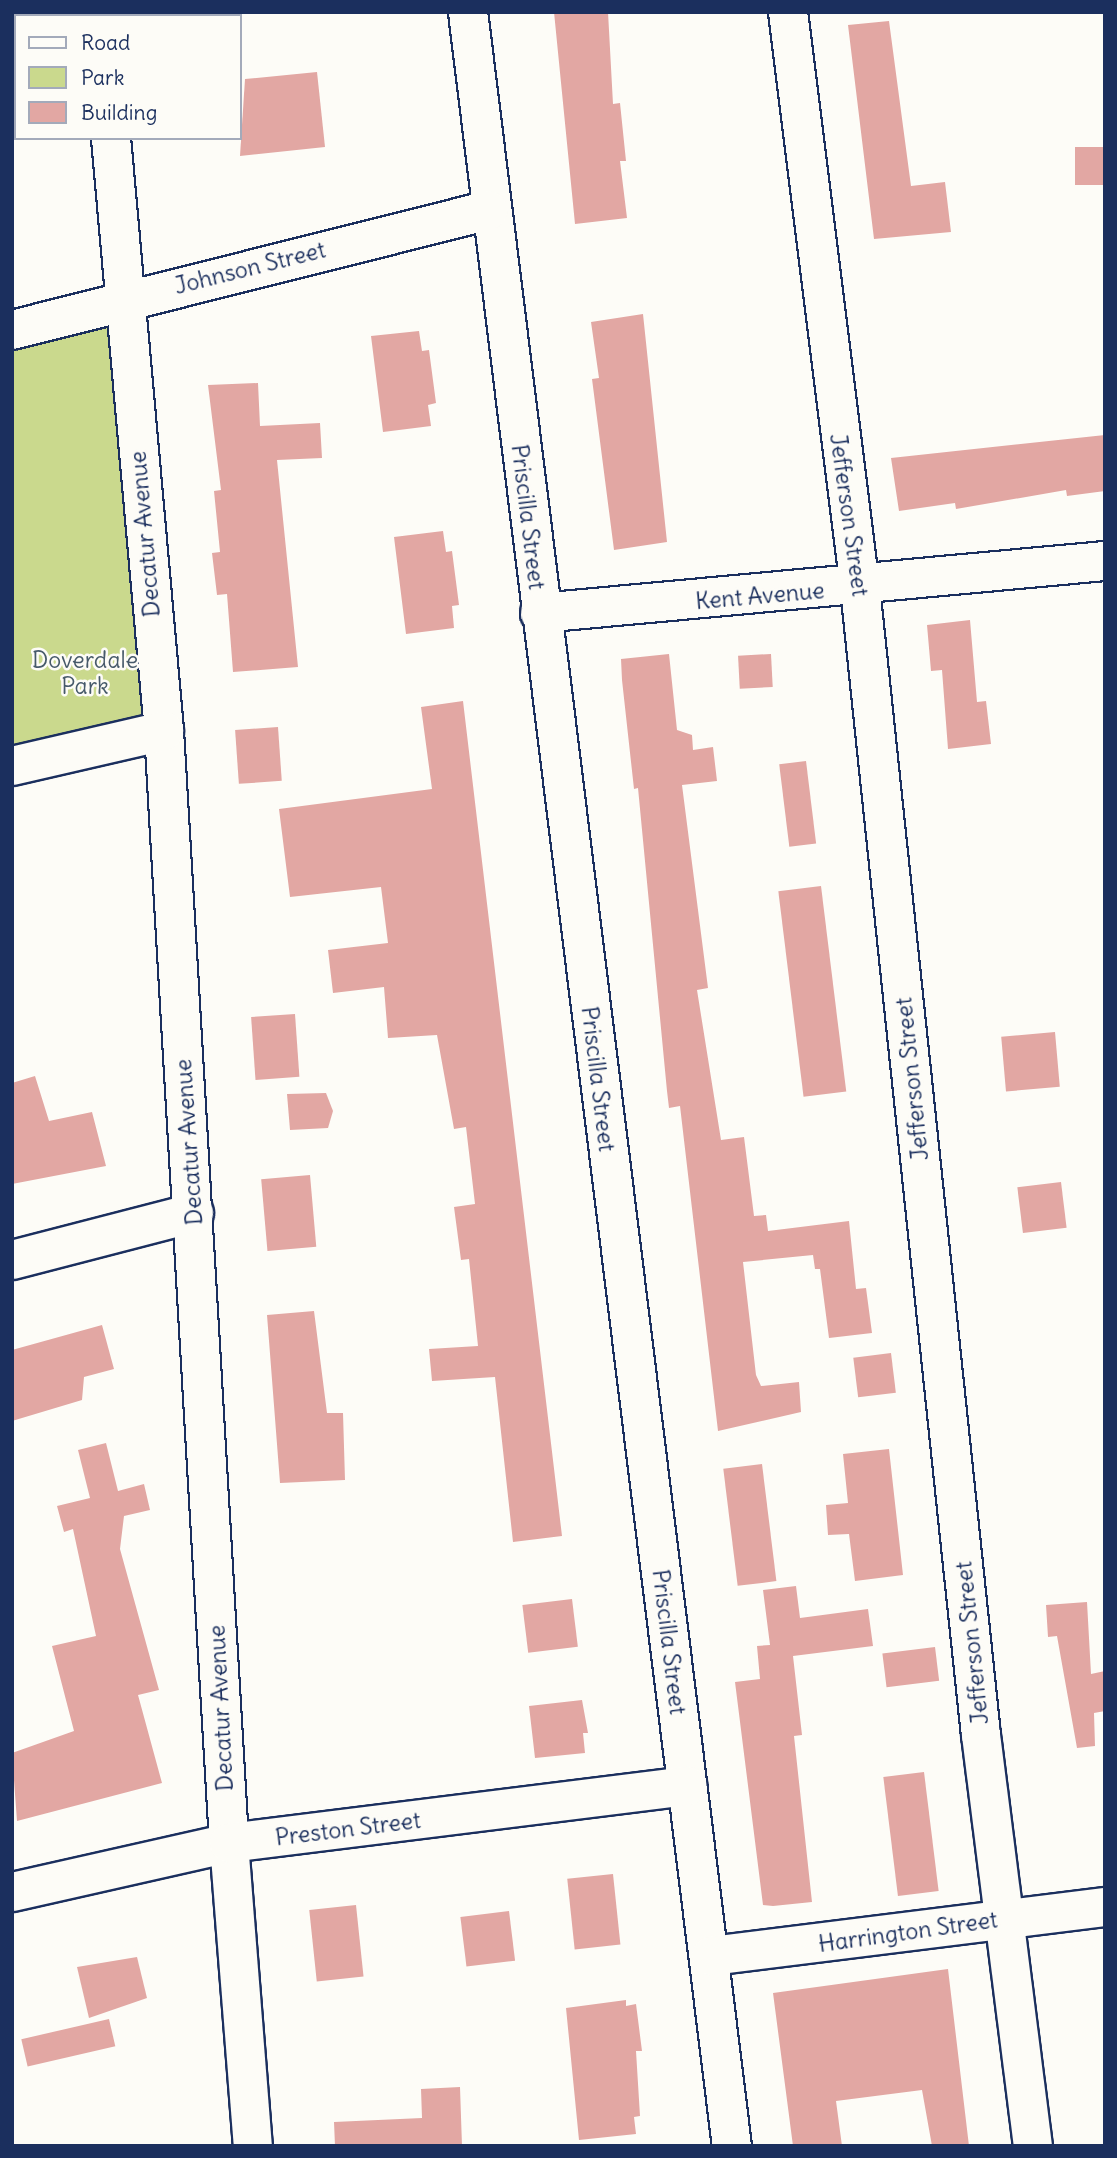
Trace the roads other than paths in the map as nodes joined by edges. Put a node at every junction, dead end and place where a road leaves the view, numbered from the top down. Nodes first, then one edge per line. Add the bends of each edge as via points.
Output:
1 (468, 12) edge
2 (788, 12) edge
3 (111, 140) edge
4 (488, 210) junction
5 (123, 299) junction
6 (12, 330) edge
7 (1105, 561) edge
8 (860, 588) junction
9 (540, 613) junction
10 (163, 731) junction
11 (12, 766) edge
12 (194, 1213) junction
13 (12, 1260) edge
14 (687, 1786) junction
15 (229, 1843) junction
16 (12, 1892) edge
17 (1105, 1907) edge
18 (1007, 1919) junction
19 (711, 1956) junction
20 (253, 2146) edge
21 (732, 2146) edge
22 (1033, 2146) edge

1 - 4 street, Priscilla Street
2 - 8 street, Jefferson Street
3 - 5 street, Decatur Avenue
4 - 5 street, Johnson Street
4 - 9 street, Priscilla Street
5 - 6 street, Johnson Street
5 - 10 street, Decatur Avenue
7 - 8 street, Kent Avenue
8 - 9 street, Kent Avenue
8 - 18 street, Jefferson Street via 980,1721
9 - 14 street, Priscilla Street
10 - 11 street
10 - 12 street, Decatur Avenue
12 - 13 street
12 - 15 street, Decatur Avenue
14 - 15 street, Preston Street
14 - 19 street, Priscilla Street
15 - 16 street, Preston Street
15 - 20 street, Decatur Avenue
17 - 18 street, Harrington Street
18 - 19 street, Harrington Street
18 - 22 street, Jefferson Street
19 - 21 street, Priscilla Street

